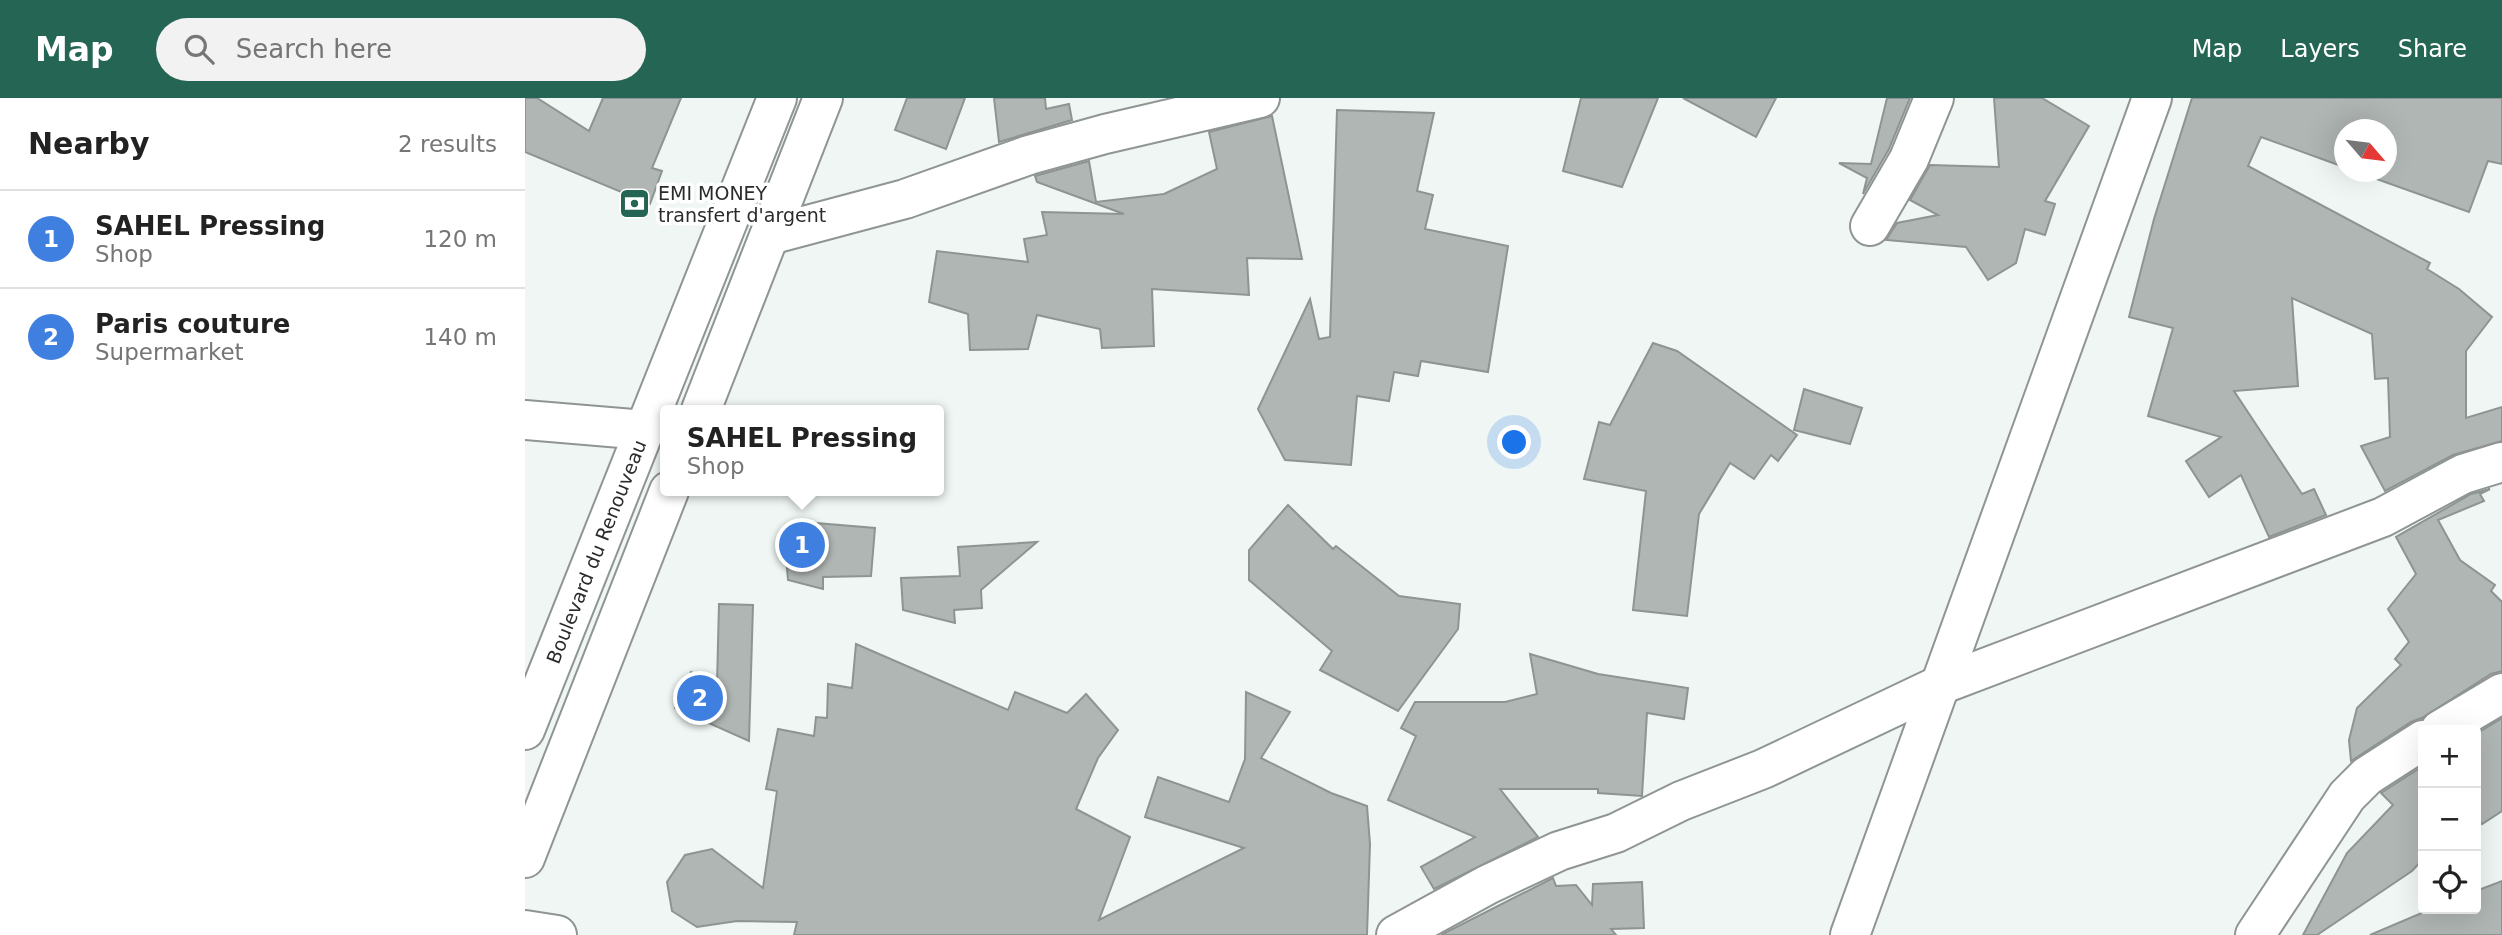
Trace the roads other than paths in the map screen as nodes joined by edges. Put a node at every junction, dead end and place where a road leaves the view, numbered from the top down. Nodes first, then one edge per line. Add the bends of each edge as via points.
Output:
1 (777, 98) edge
2 (824, 98) edge
3 (1260, 98) edge
4 (1934, 98) edge
5 (2151, 98) edge
6 (1870, 226) dead end
7 (770, 235) junction
8 (703, 405) edge
9 (525, 420) edge
10 (645, 430) junction
11 (2502, 462) edge
12 (667, 496) edge
13 (1940, 685) junction
14 (2502, 693) edge
15 (2448, 725) edge
16 (525, 730) edge
17 (2418, 743) edge
18 (525, 858) edge
19 (525, 930) edge
20 (557, 935) edge
21 (1396, 935) edge
22 (1850, 935) edge
23 (2255, 935) edge

1 - 10 street, Boulevard du Renouveau
2 - 7 street
3 - 7 street via 1092,137 905,199
4 - 6 street via 1916,146
5 - 13 street
7 - 8 street
9 - 10 street
10 - 16 street, Boulevard du Renouveau
11 - 13 street via 2463,474 2383,517
12 - 18 street
13 - 21 street via 1616,833 1559,851
13 - 22 street
14 - 15 street
17 - 23 street via 2367,776 2347,796
19 - 20 street

